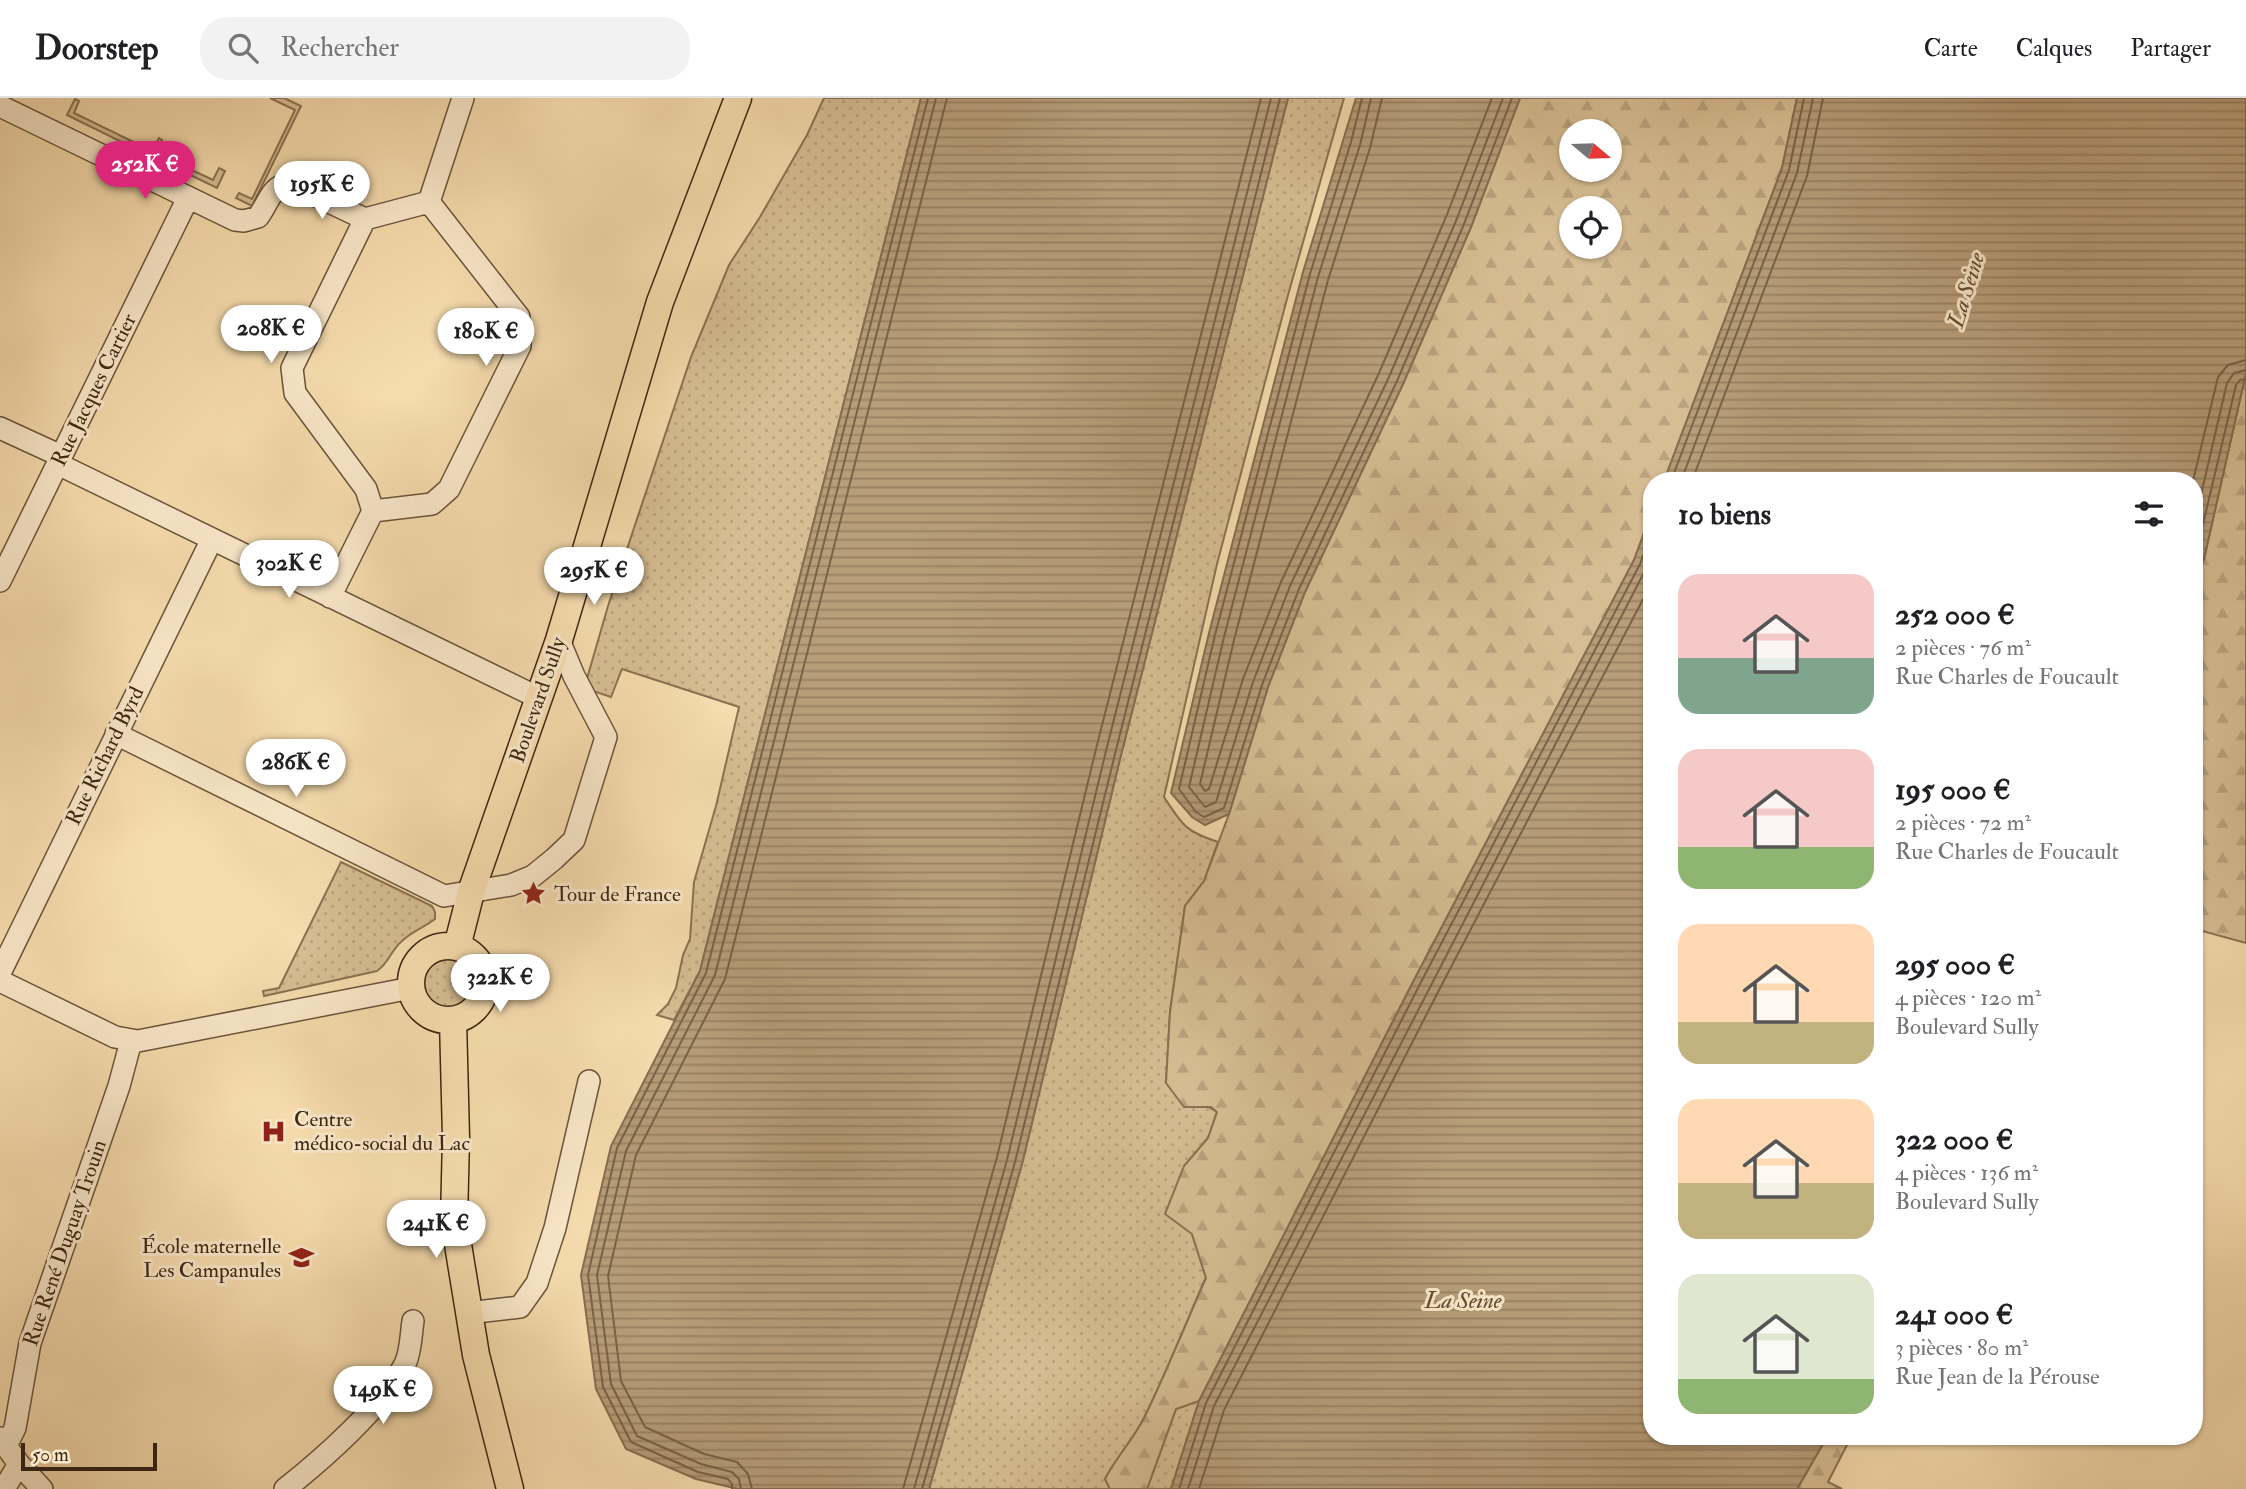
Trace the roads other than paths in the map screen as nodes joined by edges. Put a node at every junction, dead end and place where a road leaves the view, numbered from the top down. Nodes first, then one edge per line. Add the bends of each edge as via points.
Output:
1 (463, 98) edge
2 (720, 98) edge
3 (738, 98) edge
4 (0, 106) edge
5 (188, 198) junction
6 (429, 202) junction
7 (365, 219) junction
8 (678, 252) junction
9 (0, 428) edge
10 (59, 460) junction
11 (373, 511) junction
12 (212, 539) junction
13 (0, 581) edge
14 (330, 597) junction
15 (559, 640) junction
16 (538, 698) junction
17 (116, 734) junction
18 (471, 892) junction
19 (457, 947) junction
20 (0, 974) edge
21 (0, 981) edge
22 (411, 988) junction
23 (453, 1020) junction
24 (131, 1041) junction
25 (589, 1081) dead end
26 (467, 1313) junction
27 (413, 1321) dead end
28 (3, 1442) edge
29 (19, 1464) junction
30 (4, 1489) edge
31 (42, 1489) edge
32 (285, 1489) edge
33 (510, 1489) edge

1 - 6 street
2 - 8 main road, Boulevard Sully
3 - 8 main road, Boulevard Sully
4 - 5 street
5 - 7 street via 244,221 258,217 273,192 289,183
5 - 10 street, Rue Jacques Cartier
6 - 7 street
6 - 11 street via 519,317 520,346 449,489 432,504
7 - 11 street via 292,368 295,393 366,489
8 - 15 main road, Boulevard Sully
9 - 10 street
10 - 12 street
10 - 13 street, Rue Jacques Cartier
11 - 14 street
12 - 14 street
12 - 17 street, Rue Richard Byrd
14 - 16 street
15 - 16 main road, Boulevard Sully
15 - 18 street via 607,737 574,840 533,876
16 - 18 main road, Boulevard Sully
17 - 18 street via 444,896
17 - 20 street, Rue Richard Byrd
18 - 19 main road, Boulevard Sully
19 - 22 main road via 445,946 424,955
19 - 23 main road via 478,961 485,985 475,1009
21 - 24 street
22 - 23 main road via 414,999 430,1016
22 - 24 street
23 - 26 main road via 454,1220
24 - 28 street, Rue René Duguay Trouin via 30,1343 15,1428
25 - 26 street via 555,1228 537,1283 520,1307
26 - 33 main road
27 - 32 street via 406,1362 385,1393 344,1438
28 - 29 street
29 - 30 street
29 - 31 street

